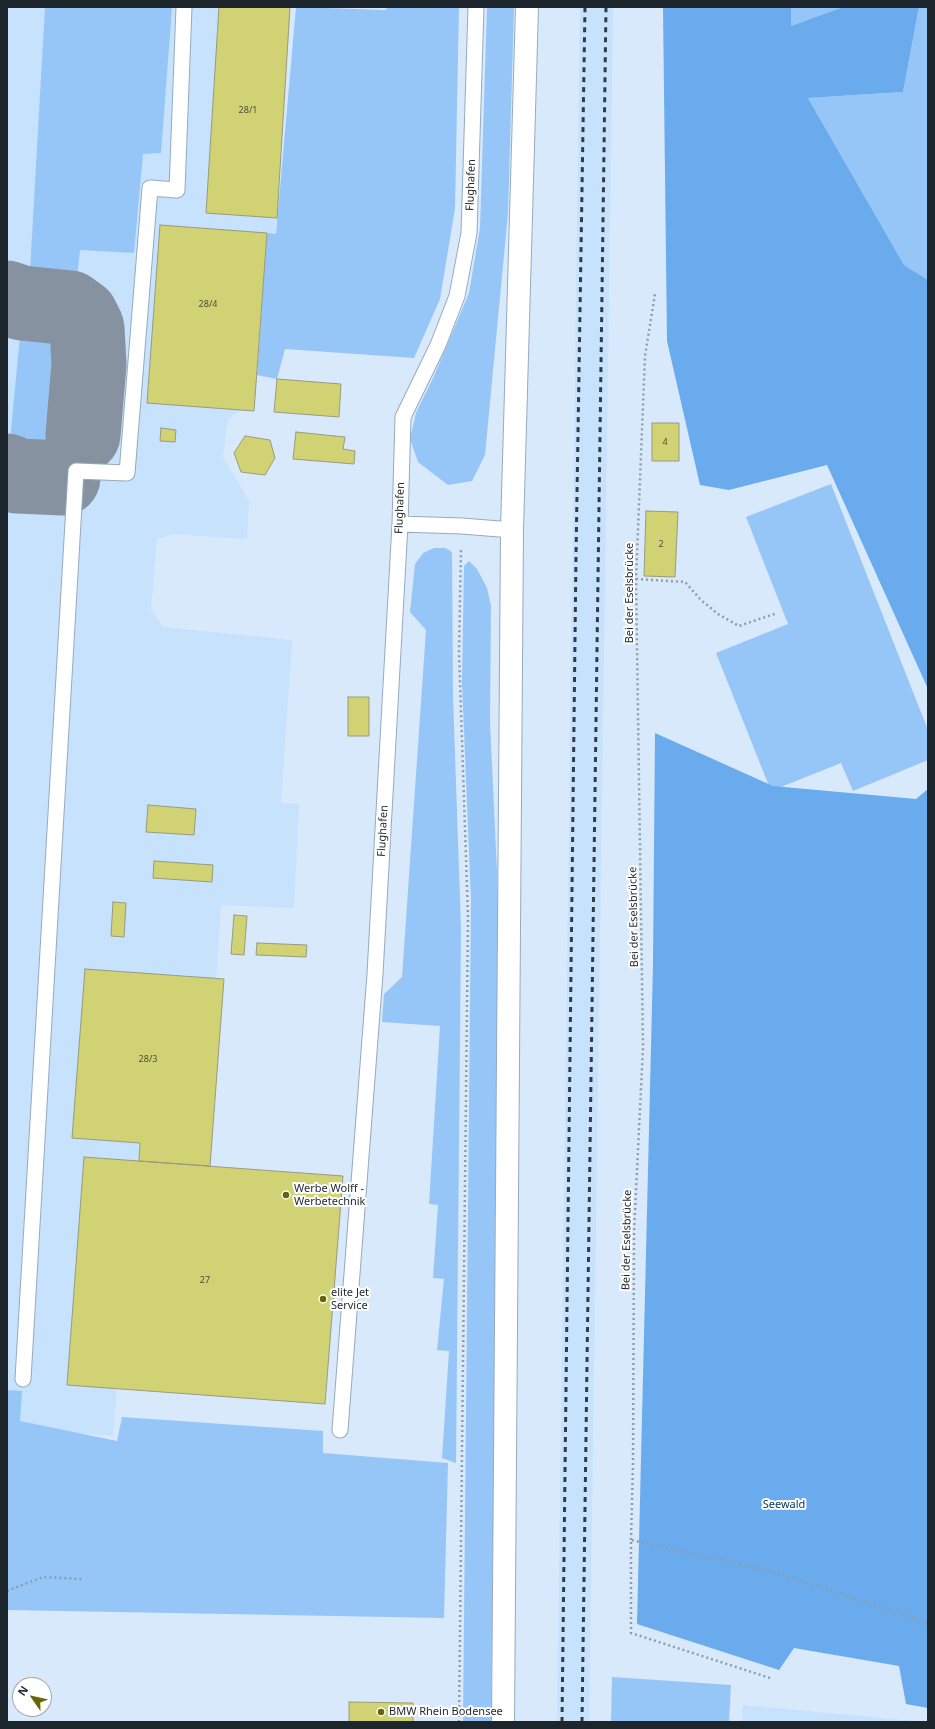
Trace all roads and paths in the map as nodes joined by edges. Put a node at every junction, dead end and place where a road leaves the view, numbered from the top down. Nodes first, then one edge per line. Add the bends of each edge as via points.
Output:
1 (184, 7) edge
2 (476, 7) edge
3 (527, 7) edge
4 (655, 294) dead end
5 (400, 524) junction
6 (462, 526) junction
7 (512, 530) junction
8 (636, 579) junction
9 (777, 613) dead end
10 (23, 1379) dead end
11 (340, 1430) dead end
12 (631, 1540) junction
13 (82, 1579) dead end
14 (7, 1591) edge
15 (928, 1623) edge
16 (770, 1678) dead end
17 (459, 1722) edge
18 (503, 1722) edge

1 - 10 lane via 177,190 150,188 127,473 76,471
2 - 5 lane, Flughafen via 470,233 457,296 438,346 403,417
3 - 7 street
4 - 8 path, Bei der Eselsbrücke via 646,356
5 - 6 lane
5 - 11 lane, Flughafen via 372,1021
6 - 7 lane
6 - 17 path via 459,652 468,918
7 - 18 street
8 - 9 path via 685,582 718,614 739,626
8 - 12 path, Bei der Eselsbrücke via 643,1048 634,1232
12 - 15 path via 770,1571
12 - 16 path, Bei der Eselsbrücke via 631,1633
13 - 14 path via 43,1577

